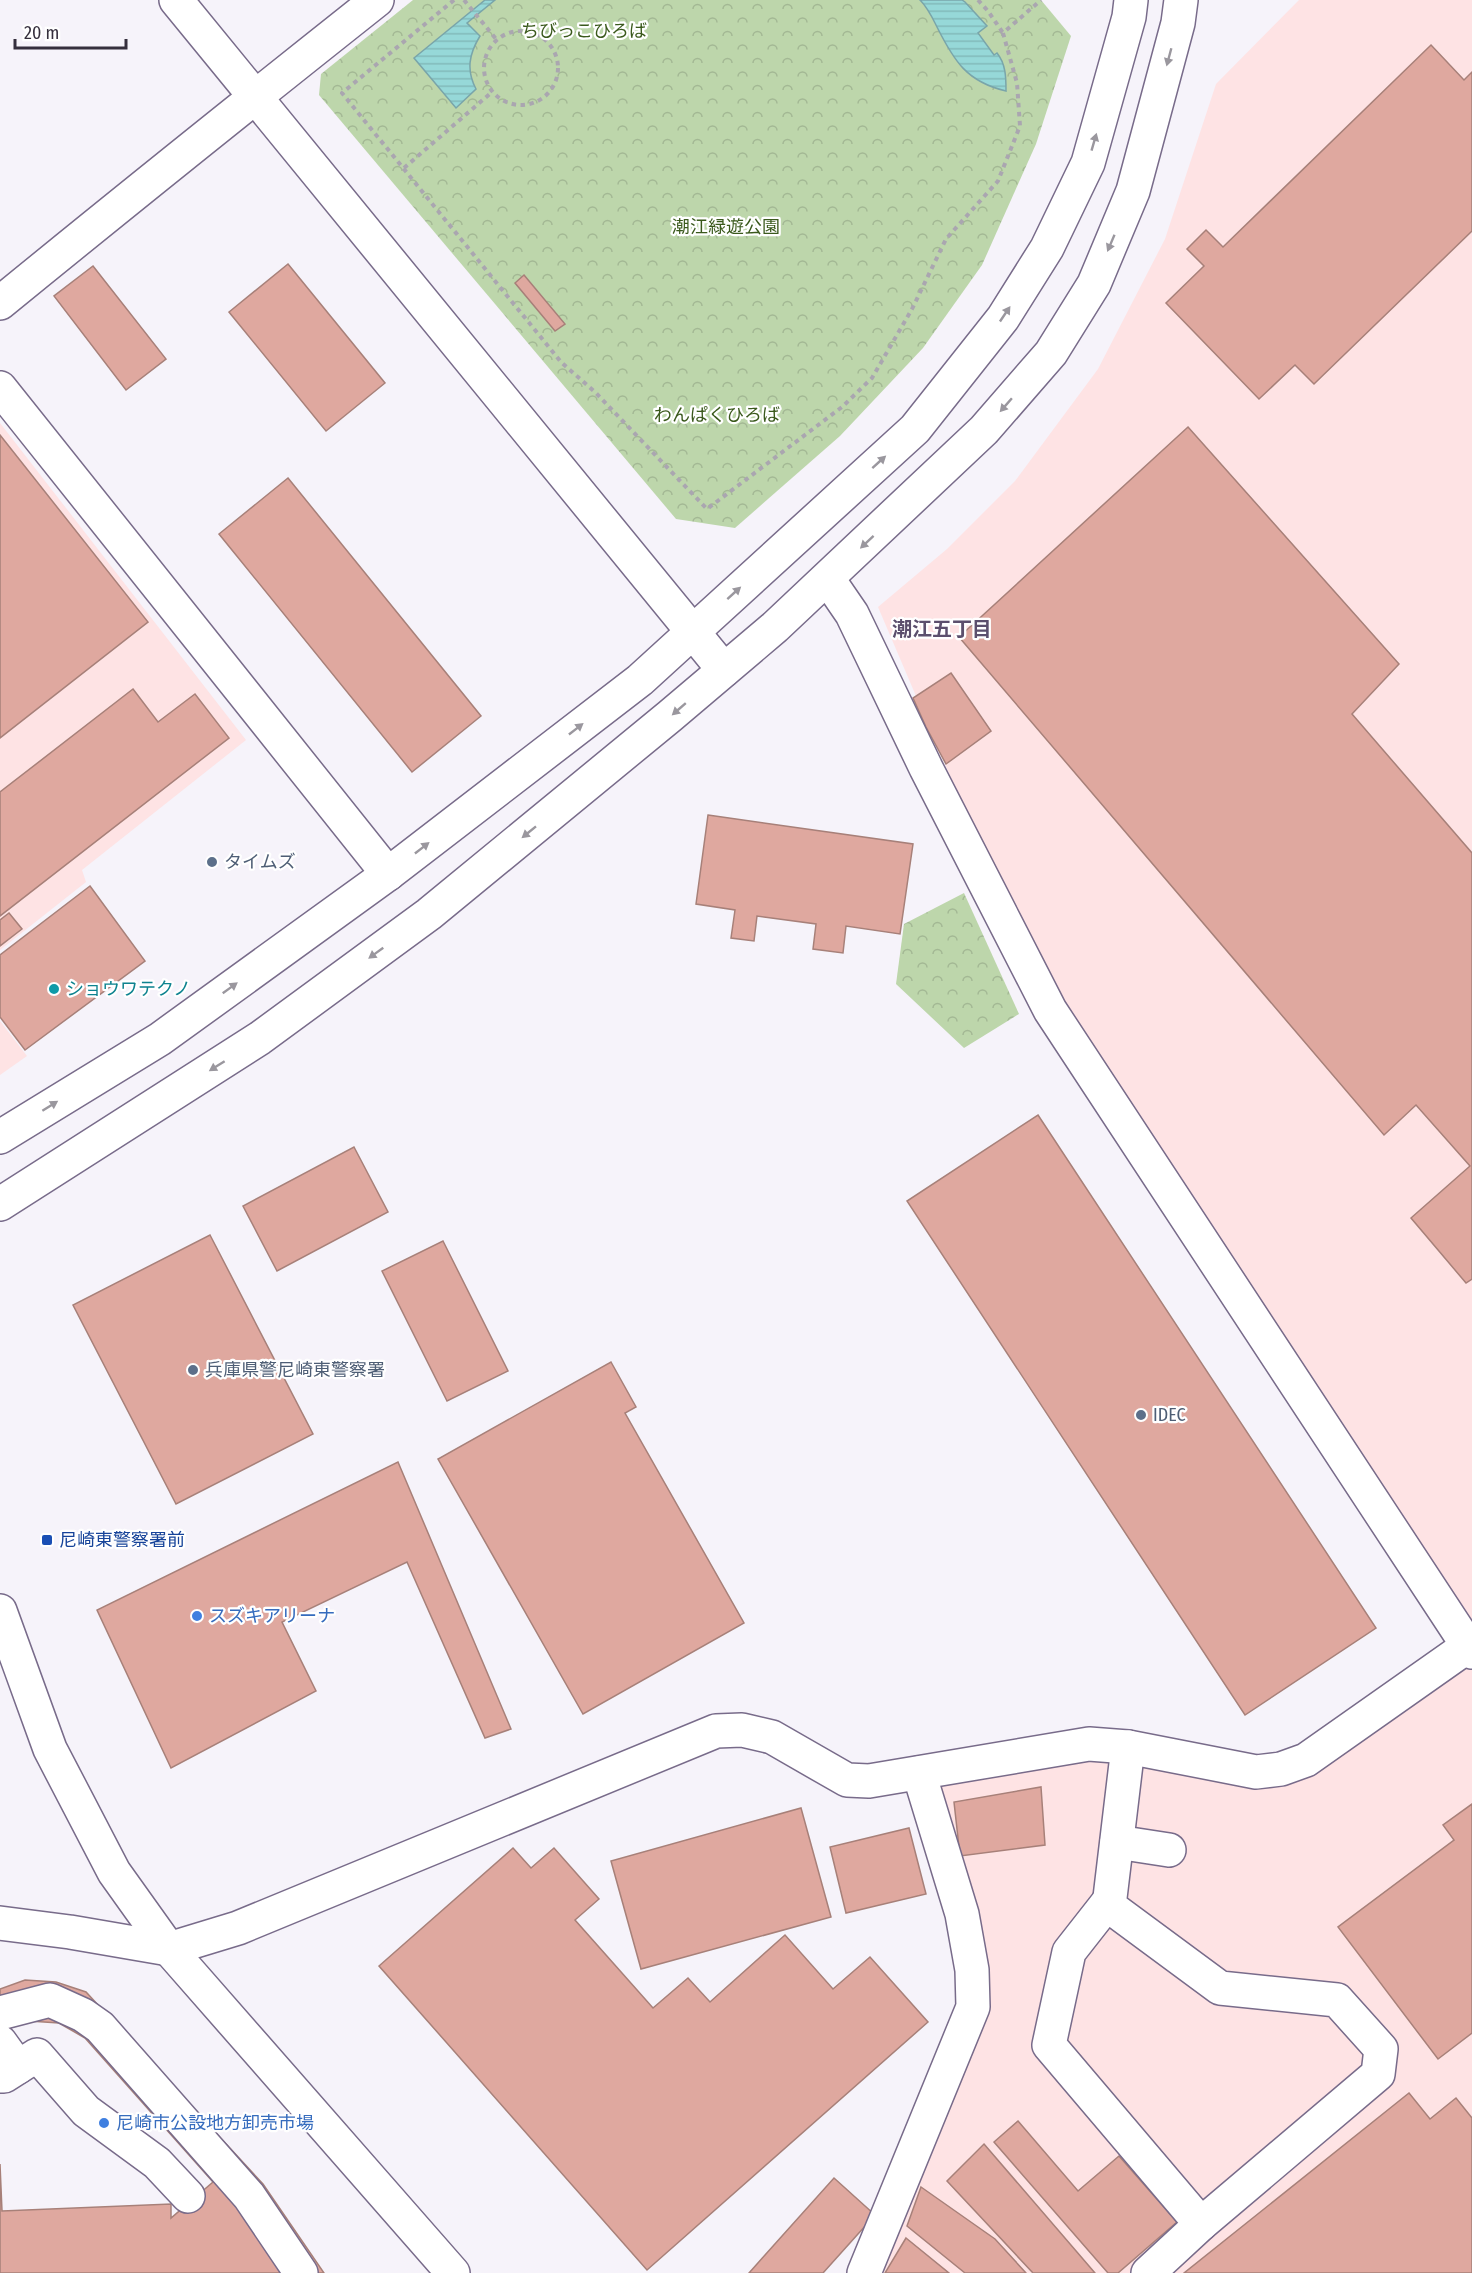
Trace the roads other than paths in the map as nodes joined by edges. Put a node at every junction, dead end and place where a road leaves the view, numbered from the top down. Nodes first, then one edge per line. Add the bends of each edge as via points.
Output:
1 (176, 0) edge
2 (377, 0) edge
3 (1131, 0) edge
4 (1181, 0) edge
5 (256, 98) junction
6 (0, 303) edge
7 (0, 388) edge
8 (828, 579) junction
9 (691, 632) junction
10 (724, 670) junction
11 (388, 874) junction
12 (0, 1137) edge
13 (0, 1204) edge
14 (0, 1611) edge
15 (1470, 1649) edge
16 (1128, 1747) junction
17 (920, 1773) junction
18 (1117, 1842) junction
19 (1169, 1850) dead end
20 (1109, 1901) junction
21 (0, 1923) edge
22 (169, 1949) junction
23 (0, 2013) edge
24 (6, 2062) edge
25 (188, 2196) dead end
26 (1201, 2224) junction
27 (302, 2273) edge
28 (453, 2273) edge
29 (864, 2273) edge
30 (1148, 2273) edge

1 - 5 street
2 - 5 street
9 -> 3 street via 915,429 1003,318 1047,248 1088,164
4 -> 8 street via 1133,191 1094,284 1050,353 984,430
5 - 6 street
5 - 9 street
7 - 11 street
8 - 10 street
8 - 15 street via 852,614 1050,1010
9 - 10 street
11 -> 9 street via 640,680
10 -> 13 street via 429,914 261,1038
12 -> 11 street via 159,1039
14 - 22 street via 50,1749 114,1872
15 - 16 street via 1306,1760 1281,1769 1256,1772
16 - 17 street via 1089,1744
16 - 18 street
17 - 22 street via 869,1781 847,1780 772,1737 742,1730 716,1731 238,1928
17 - 29 street via 962,1914 972,1970 973,2007
18 - 19 street
18 - 20 street
20 - 26 street via 1069,1952 1049,2045
20 - 26 street via 1109,1906 1220,1988 1337,2000 1381,2049 1378,2074
21 - 22 street
22 - 28 street
23 - 27 street via 50,2000 100,2027 249,2196
24 - 25 street via 37,2055 86,2111 157,2163
26 - 30 street

